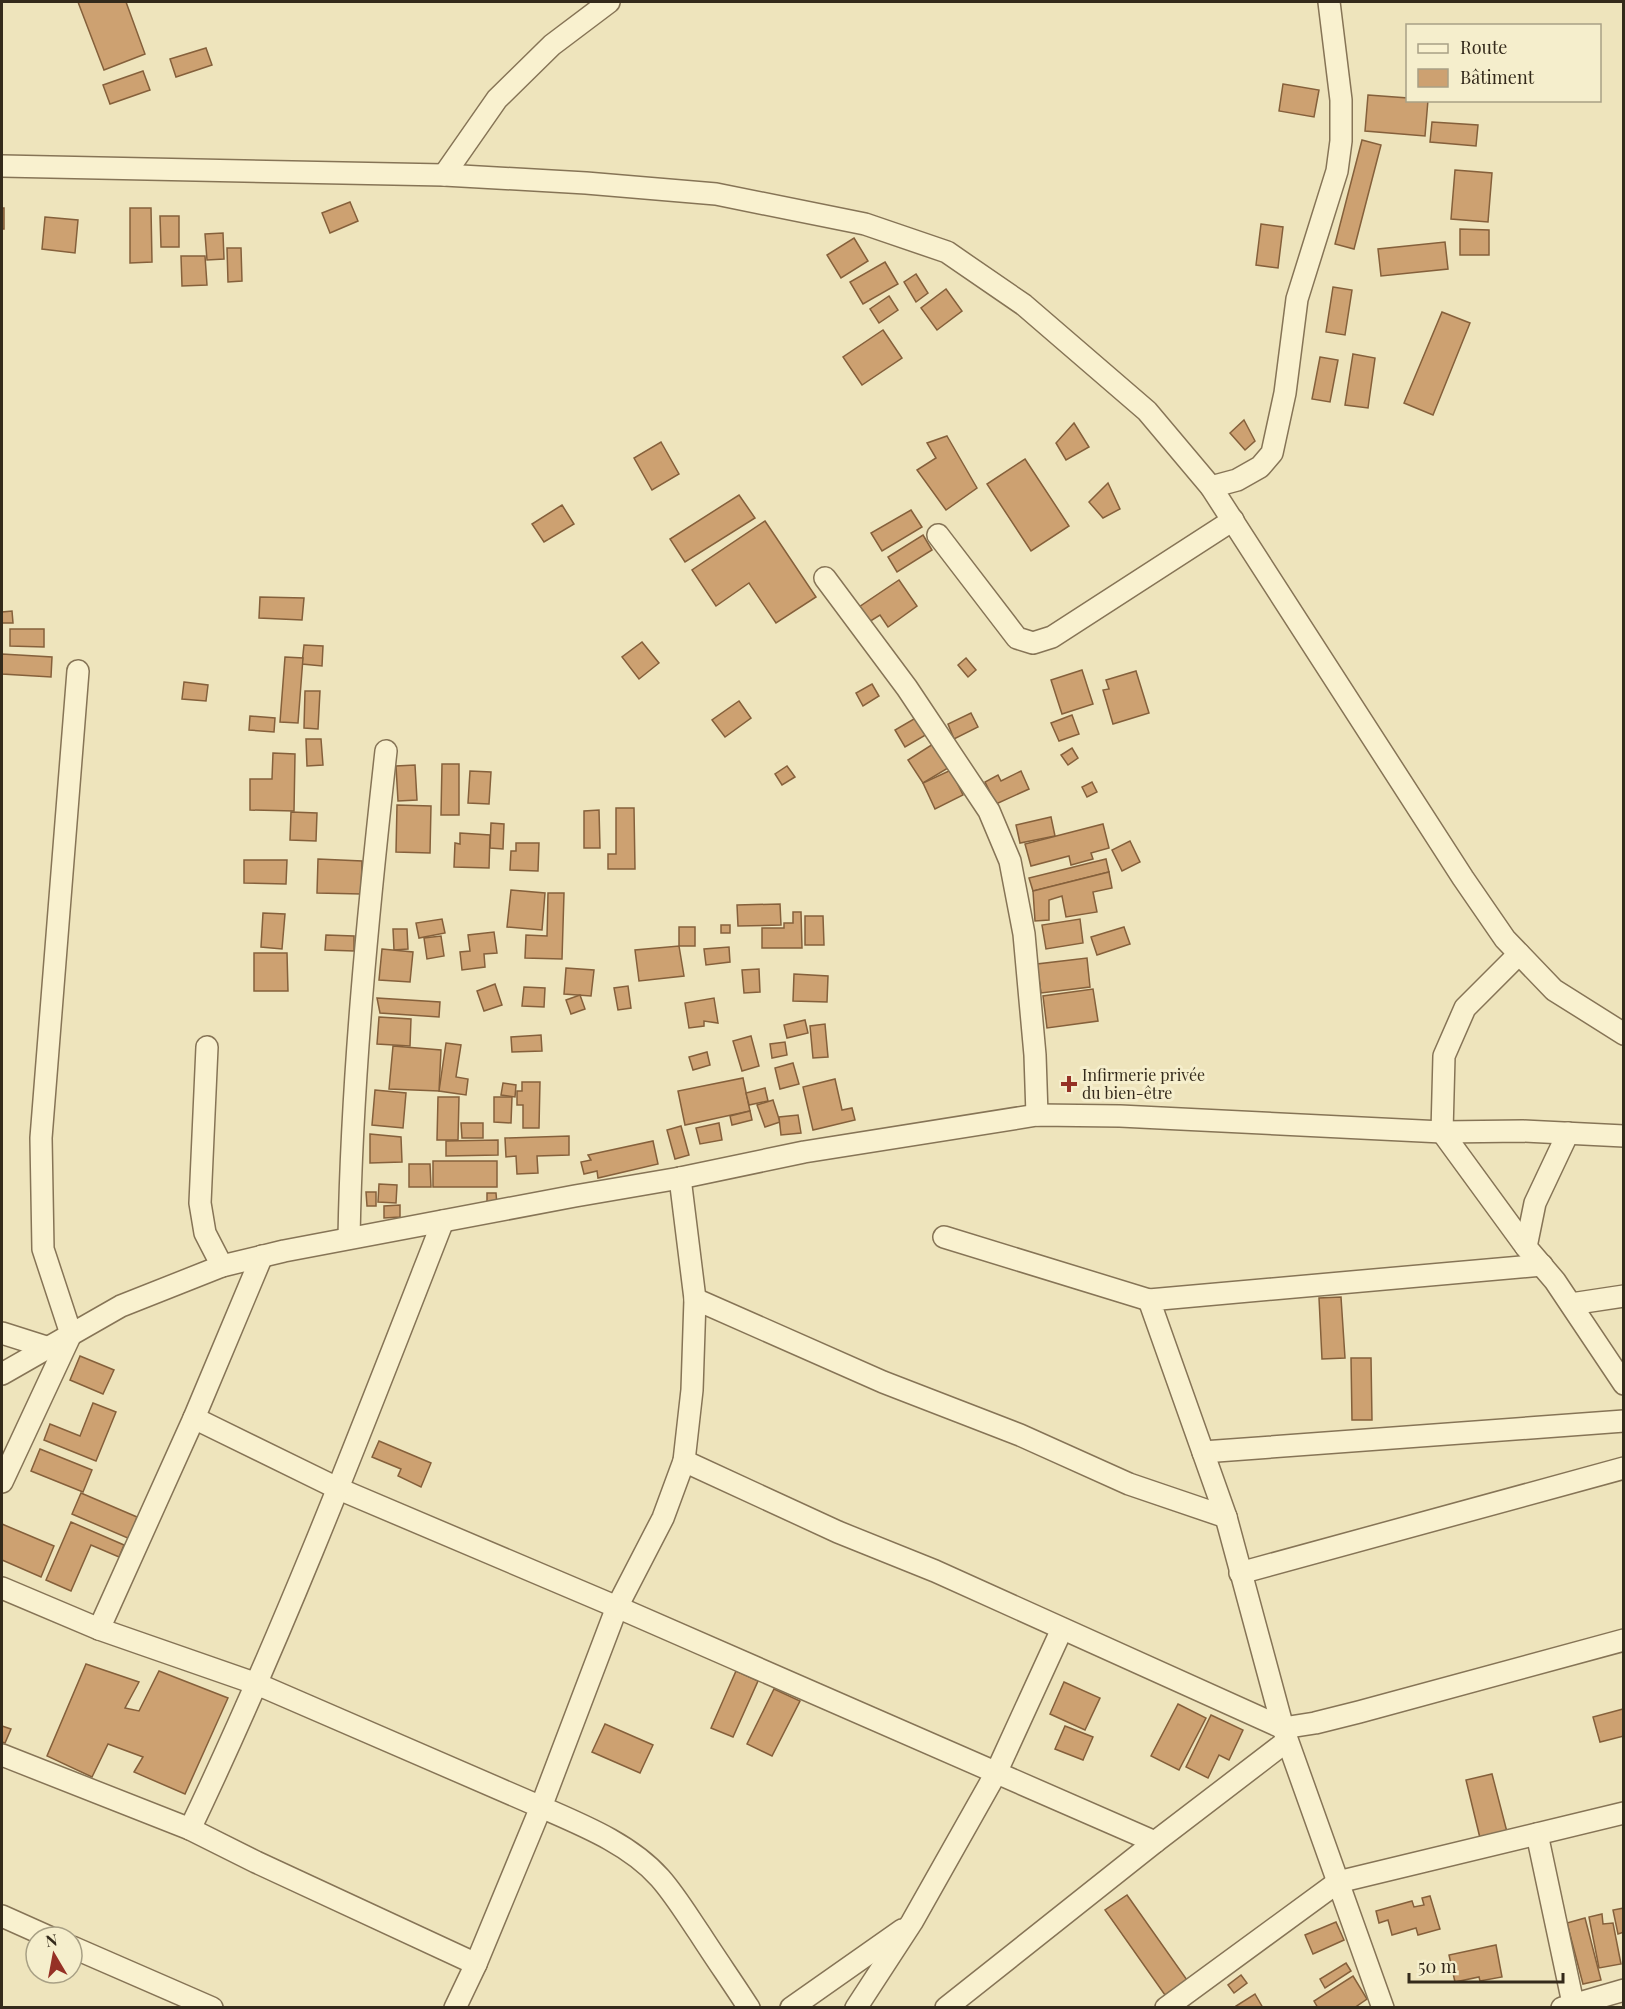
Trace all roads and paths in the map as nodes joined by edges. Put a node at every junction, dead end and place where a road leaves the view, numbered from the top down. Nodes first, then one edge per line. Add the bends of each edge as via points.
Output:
1 (609, 2) edge
2 (1329, 2) edge
3 (2, 166) edge
4 (444, 175) junction
5 (1211, 487) junction
6 (1233, 520) junction
7 (938, 535) dead end
8 (825, 579) dead end
9 (78, 671) dead end
10 (386, 751) dead end
11 (1519, 954) junction
12 (1623, 1034) edge
13 (207, 1047) dead end
14 (1037, 1115) junction
15 (1443, 1132) junction
16 (1568, 1133) junction
17 (1623, 1136) edge
18 (680, 1178) junction
19 (443, 1221) junction
20 (945, 1237) dead end
21 (349, 1238) junction
22 (1526, 1246) junction
23 (262, 1256) junction
24 (1542, 1265) junction
25 (222, 1266) junction
26 (1623, 1296) edge
27 (695, 1299) junction
28 (1149, 1300) junction
29 (1571, 1304) junction
30 (2, 1333) edge
31 (71, 1334) junction
32 (46, 1347) junction
33 (2, 1374) edge
34 (1623, 1384) edge
35 (194, 1418) junction
36 (1623, 1421) edge
37 (1203, 1452) junction
38 (684, 1461) junction
39 (1623, 1468) edge
40 (2, 1482) edge
41 (339, 1489) junction
42 (1226, 1517) junction
43 (1240, 1573) junction
44 (2, 1588) edge
45 (617, 1607) junction
46 (99, 1629) junction
47 (1062, 1629) junction
48 (1623, 1640) edge
49 (257, 1684) junction
50 (1285, 1735) junction
51 (2, 1755) edge
52 (996, 1773) junction
53 (541, 1807) junction
54 (1623, 1813) edge
55 (190, 1828) junction
56 (1537, 1834) junction
57 (1155, 1842) junction
58 (1338, 1882) junction
59 (2, 1916) edge
60 (912, 1922) junction
61 (24, 1926) edge
62 (84, 1952) edge
63 (476, 1964) junction
64 (1623, 1990) edge
65 (1570, 2006) edge
66 (212, 2007) edge
67 (455, 2007) edge
68 (749, 2007) edge
69 (791, 2007) edge
70 (856, 2007) edge
71 (946, 2007) edge
72 (1166, 2007) edge
73 (1383, 2007) edge

1 - 4 street via 552,45 497,99
2 - 5 street via 1341,100 1341,141 1337,171 1297,299 1285,393 1272,453 1260,467 1237,480
3 - 4 street
4 - 5 street via 716,194 865,224 947,252 1024,305 1131,396
5 - 6 street
6 - 7 street via 1052,637 1033,643 1017,638
6 - 11 street via 1463,878
8 - 14 street via 907,688 989,811 1011,861 1024,934
9 - 31 street via 41,1138 43,1249
10 - 21 street via 360,1017 350,1153
11 - 12 street via 1554,990
11 - 15 street via 1465,1008 1444,1056
13 - 25 street via 200,1203 205,1233
14 - 15 street
14 - 18 street via 804,1152
15 - 16 street
15 - 22 street
16 - 17 street
16 - 22 street via 1535,1203
18 - 19 street
18 - 27 street
19 - 21 street
19 - 41 street
20 - 28 street
21 - 23 street
22 - 24 street
23 - 25 street
23 - 35 street
24 - 28 street
24 - 29 street
25 - 31 street via 121,1306
26 - 29 street
27 - 38 street via 692,1390
27 - 42 street via 1130,1484
28 - 37 street
29 - 34 street
30 - 32 street
31 - 32 street
31 - 40 street
32 - 33 street
35 - 41 street
35 - 46 street
36 - 37 street
37 - 42 street
38 - 45 street via 663,1518
38 - 47 street
39 - 43 street
41 - 45 street
41 - 49 street
42 - 43 street
43 - 50 street
44 - 46 street
45 - 52 street
45 - 53 street
46 - 49 street
47 - 50 street
47 - 52 street
48 - 50 street
49 - 53 street
49 - 55 street
50 - 57 street
50 - 58 street
51 - 55 street
52 - 57 street
52 - 60 street
53 - 63 street
53 - 68 street via 618,1845 660,1877
54 - 56 street
55 - 63 street via 256,1863
56 - 58 street
56 - 65 street
57 - 71 street
58 - 72 street
58 - 73 street
59 - 61 street
60 - 69 street
60 - 70 street
62 - 66 street
63 - 67 street
64 - 65 street

